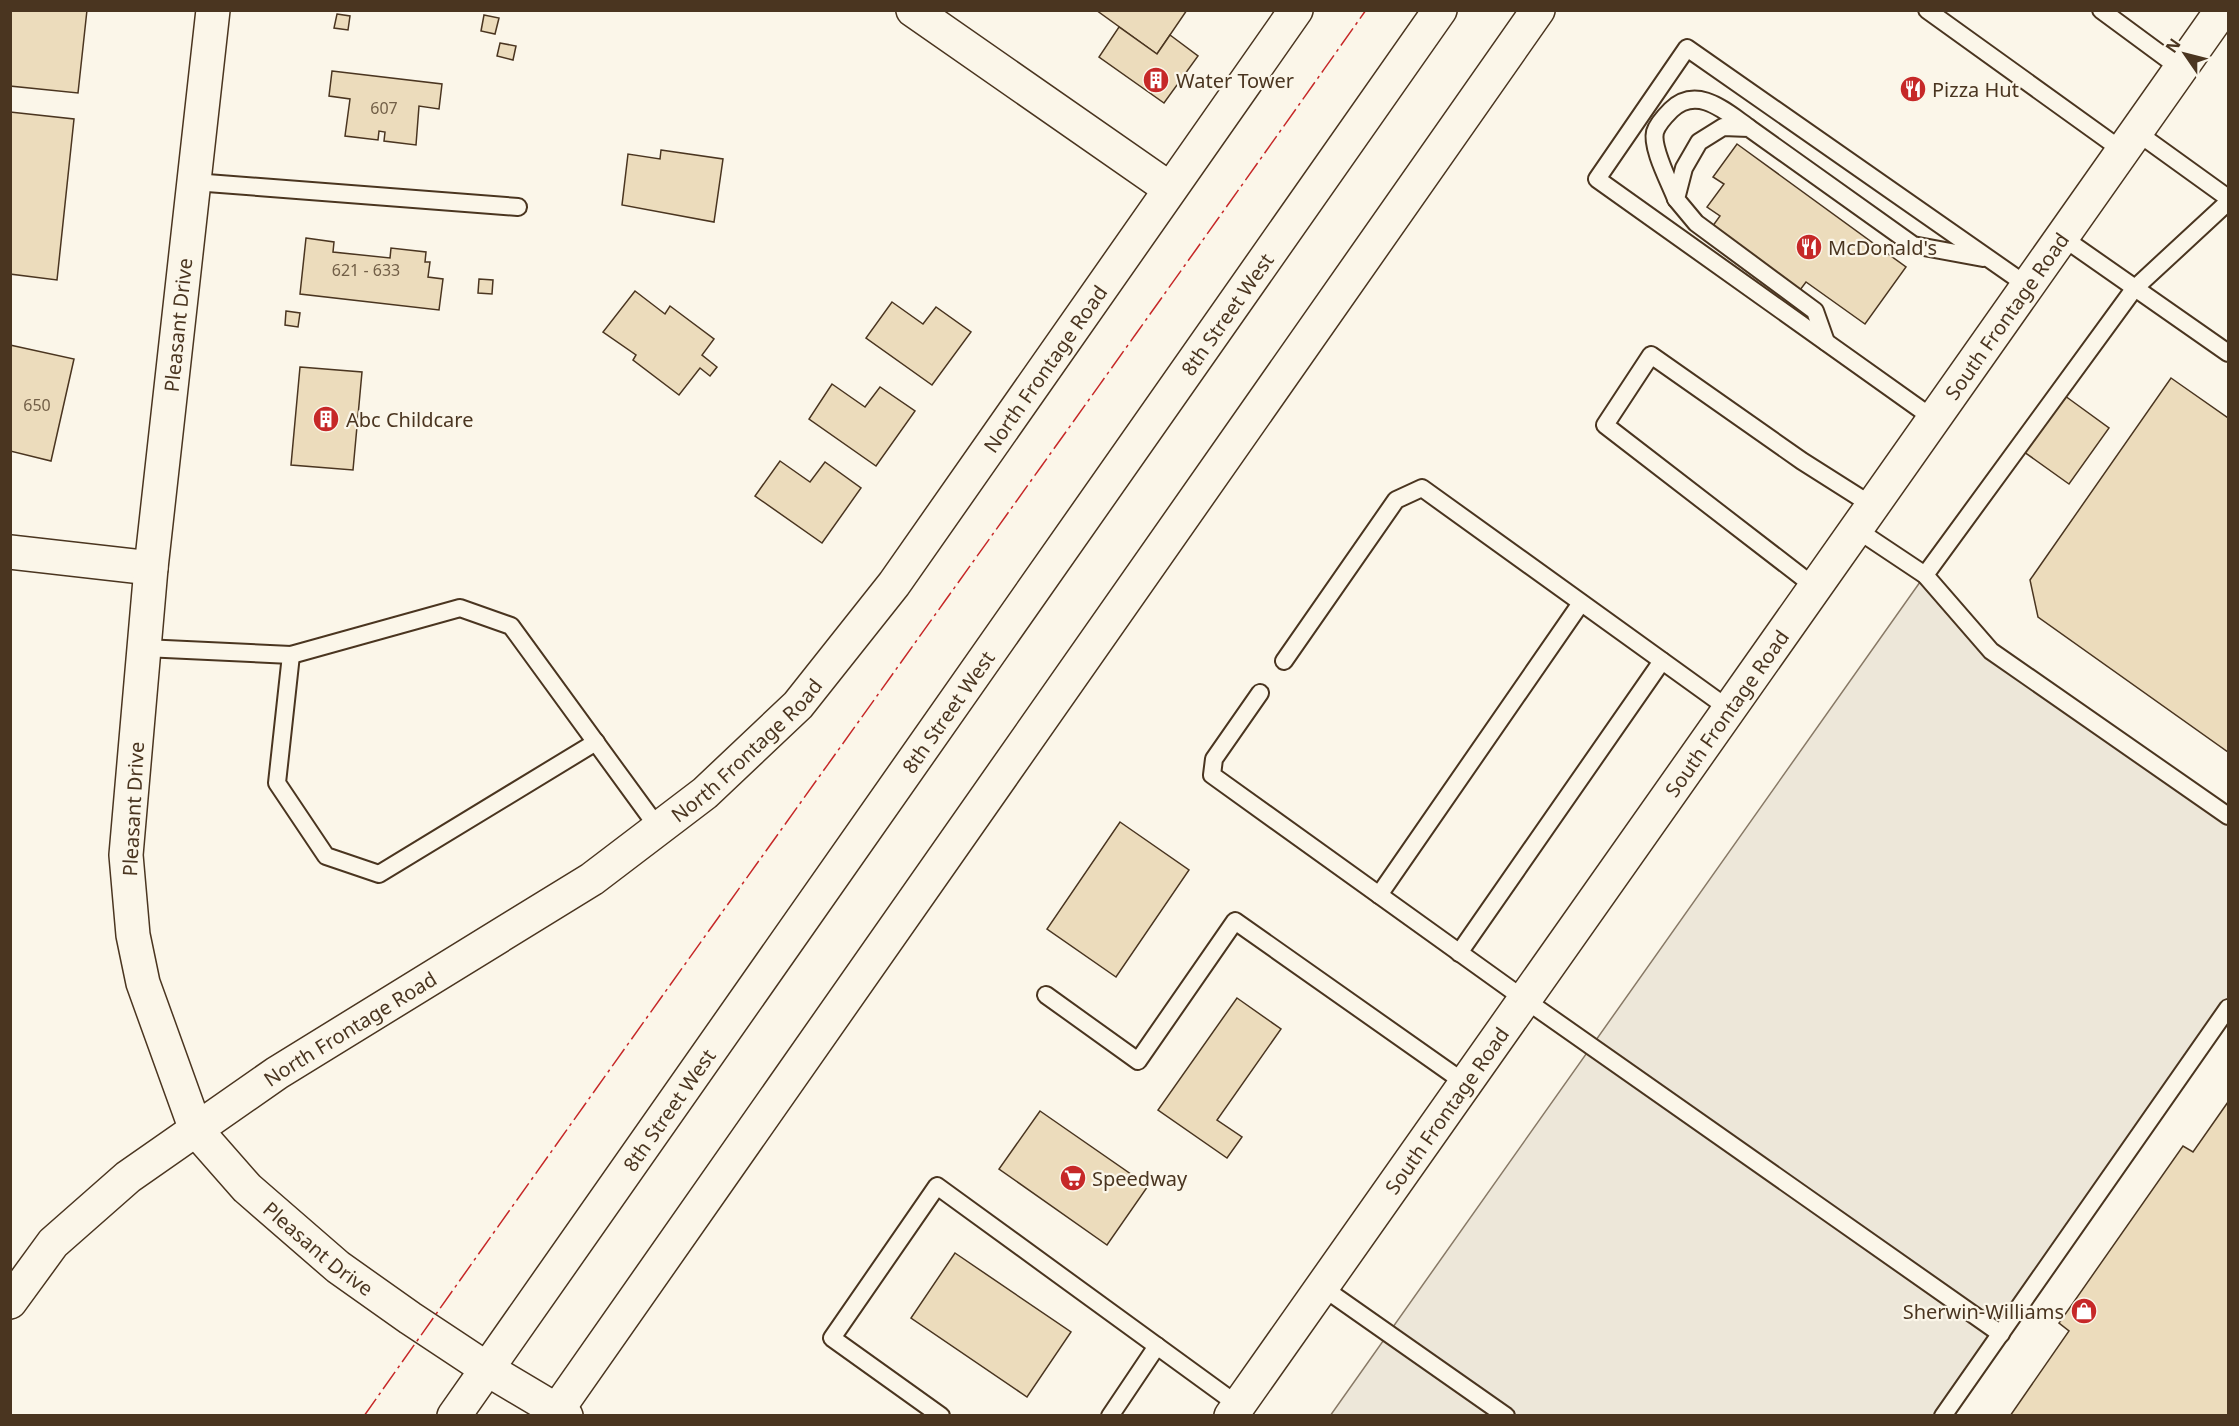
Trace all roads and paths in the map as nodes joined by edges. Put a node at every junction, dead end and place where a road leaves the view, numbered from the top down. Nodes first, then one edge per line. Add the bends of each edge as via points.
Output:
1 (213, 10) edge
2 (913, 10) edge
3 (1296, 10) edge
4 (1440, 10) edge
5 (1539, 10) edge
6 (1927, 10) edge
7 (2222, 10) edge
8 (2102, 11) edge
9 (2181, 69) junction
10 (1749, 128) junction
11 (2129, 141) junction
12 (194, 182) junction
13 (1170, 189) junction
14 (1676, 199) junction
15 (2229, 200) edge
16 (518, 207) dead end
17 (2062, 237) junction
18 (1989, 259) junction
19 (2028, 286) junction
20 (2134, 289) junction
21 (1826, 342) junction
22 (2229, 353) edge
23 (1934, 419) junction
24 (1864, 518) junction
25 (10, 552) edge
26 (151, 567) junction
27 (1925, 575) junction
28 (1815, 587) junction
29 (1581, 603) junction
30 (144, 648) junction
31 (291, 655) junction
32 (1284, 661) dead end
33 (1662, 661) junction
34 (1260, 693) dead end
35 (1729, 709) junction
36 (596, 742) junction
37 (2229, 816) edge
38 (659, 829) junction
39 (1379, 895) junction
40 (1459, 953) junction
41 (1046, 995) dead end
42 (1524, 999) junction
43 (2229, 1008) edge
44 (1465, 1083) junction
45 (196, 1130) junction
46 (1322, 1287) junction
47 (10, 1302) edge
48 (2001, 1334) junction
49 (1158, 1346) junction
50 (487, 1369) junction
51 (1234, 1410) edge
52 (559, 1414) edge
53 (454, 1416) edge
54 (941, 1416) edge
55 (1110, 1416) edge
56 (1506, 1416) edge
57 (1943, 1416) edge

1 - 12 main road, Pleasant Drive
2 - 13 main road
3 - 13 main road, North Frontage Road
4 - 50 main road, 8th Street West
5 - 52 main road
6 - 11 lane
7 - 9 main road, South Frontage Road
8 - 9 lane
9 - 11 main road, South Frontage Road
10 - 14 lane via 1723,126 1699,142 1684,168
10 - 14 lane via 1717,106 1698,99 1680,101 1667,113 1655,133 1657,150
10 - 18 lane via 1913,245
11 - 15 lane
11 - 17 main road, South Frontage Road
12 - 16 lane
12 - 26 main road, Pleasant Drive
13 - 38 main road, North Frontage Road via 894,584 798,705 705,793
14 - 21 lane via 1696,223 1815,311
15 - 20 lane
17 - 19 main road, South Frontage Road
17 - 20 lane
18 - 19 lane
18 - 21 lane via 1687,48 1598,179
19 - 23 main road, South Frontage Road
20 - 22 lane
20 - 27 lane
21 - 23 lane
23 - 24 main road, South Frontage Road
24 - 27 lane
24 - 28 main road, South Frontage Road
24 - 28 lane via 1802,461 1651,355 1605,425
25 - 26 main road
26 - 30 main road, Pleasant Drive
27 - 37 lane via 1991,651
28 - 35 main road, South Frontage Road
29 - 32 lane via 1422,488 1396,500
29 - 33 lane
29 - 39 lane
30 - 31 lane
30 - 45 main road, Pleasant Drive via 126,855 133,935 143,983
31 - 36 lane via 460,608 511,626
31 - 36 lane via 278,783 326,856 379,874
33 - 35 lane
33 - 40 lane
34 - 39 lane via 1214,759 1212,775
35 - 42 main road, South Frontage Road
36 - 38 lane
38 - 45 main road, North Frontage Road via 592,879 277,1073
39 - 40 lane
40 - 42 lane
41 - 44 lane via 1138,1061 1235,921
42 - 44 main road, South Frontage Road
42 - 48 lane
43 - 48 lane
44 - 46 main road, South Frontage Road
45 - 47 main road, North Frontage Road via 128,1177 53,1243
45 - 50 main road, Pleasant Drive via 247,1188 338,1267
46 - 51 main road, South Frontage Road
46 - 56 lane
48 - 57 lane
49 - 51 lane
49 - 54 lane via 937,1186 832,1338
49 - 55 lane
50 - 52 main road, Pleasant Drive
50 - 53 main road, 8th Street West

